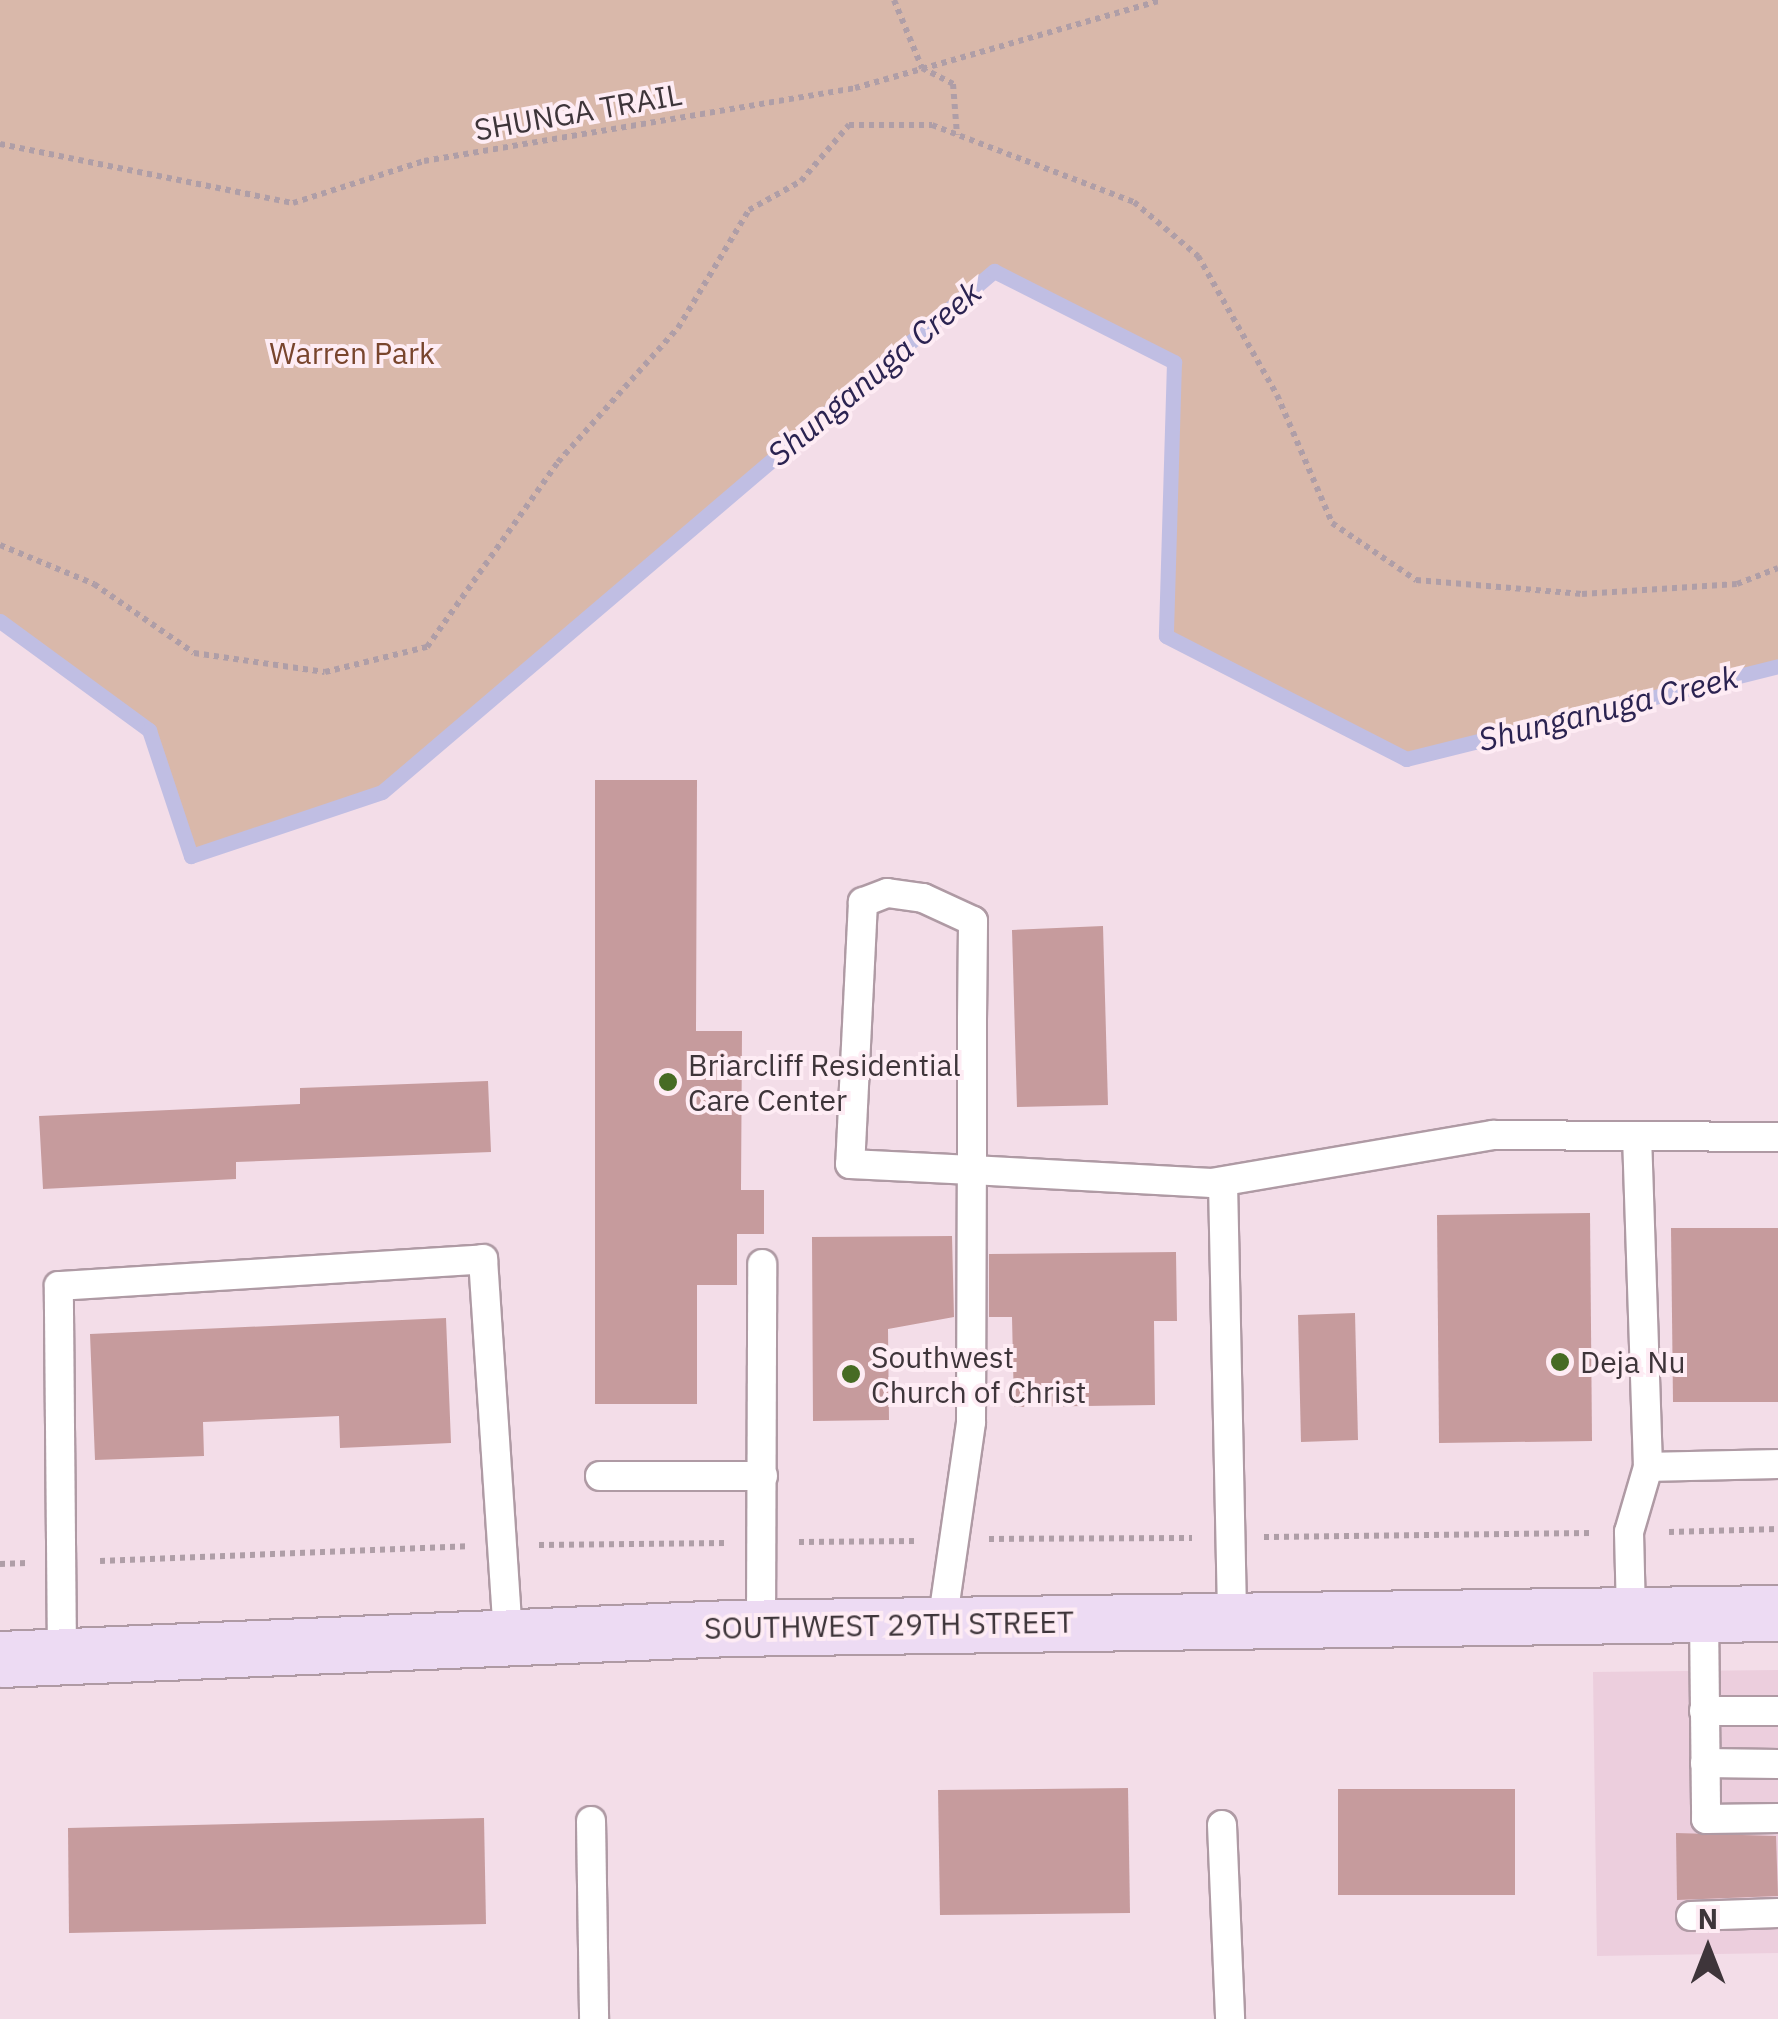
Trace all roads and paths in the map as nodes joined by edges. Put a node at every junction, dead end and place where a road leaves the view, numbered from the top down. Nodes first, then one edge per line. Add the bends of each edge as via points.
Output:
1 (894, 0) edge
2 (1162, 0) edge
3 (922, 68) junction
4 (957, 135) junction
5 (0, 144) edge
6 (0, 545) edge
7 (1778, 568) edge
8 (1778, 1137) edge
9 (1637, 1138) junction
10 (972, 1170) junction
11 (1223, 1182) junction
12 (762, 1264) dead end
13 (1778, 1464) edge
14 (1648, 1468) junction
15 (600, 1476) dead end
16 (763, 1476) junction
17 (1778, 1530) edge
18 (1628, 1532) junction
19 (1230, 1537) junction
20 (958, 1540) junction
21 (762, 1542) junction
22 (505, 1545) junction
23 (59, 1562) junction
24 (0, 1564) edge
25 (1778, 1612) edge
26 (1631, 1614) junction
27 (1704, 1615) junction
28 (1232, 1619) junction
29 (942, 1624) junction
30 (760, 1627) junction
31 (508, 1637) junction
32 (62, 1656) junction
33 (0, 1659) edge
34 (1704, 1711) junction
35 (1778, 1711) edge
36 (1705, 1763) junction
37 (1778, 1764) edge
38 (1778, 1818) edge
39 (591, 1821) dead end
40 (1222, 1826) dead end
41 (1778, 1913) edge
42 (1690, 1916) dead end
43 (594, 2019) edge
44 (1230, 2019) edge

1 - 3 path
2 - 3 path, SHUNGA TRAIL
3 - 4 path via 954,84
3 - 5 path, SHUNGA TRAIL via 424,160 293,203
4 - 6 path via 932,125 849,125 801,181 749,210 678,328 558,462 428,647 325,672 194,653 94,584
4 - 7 path via 1134,202 1198,256 1276,395 1332,523 1416,580 1582,594 1737,584
8 - 9 lane
9 - 11 lane via 1493,1135
9 - 14 lane
10 - 10 lane via 850,1164 861,913 863,902 887,893 954,906 973,921
10 - 11 lane
10 - 20 lane via 971,1422
11 - 19 lane
12 - 16 lane
13 - 14 lane
14 - 18 lane
15 - 16 lane
16 - 21 lane
17 - 18 path
18 - 19 path
18 - 26 lane
19 - 20 path
19 - 28 lane
20 - 21 path
20 - 29 lane
21 - 22 path
21 - 30 lane
22 - 23 path
22 - 23 lane via 482,1259 59,1286
22 - 31 lane
23 - 24 path
23 - 32 lane
25 - 27 main road, SOUTHWEST 29TH STREET
26 - 27 main road, SOUTHWEST 29TH STREET
26 - 28 main road, SOUTHWEST 29TH STREET
27 - 34 lane
28 - 29 main road, SOUTHWEST 29TH STREET
29 - 30 main road, SOUTHWEST 29TH STREET
30 - 31 main road, SOUTHWEST 29TH STREET
31 - 32 main road, SOUTHWEST 29TH STREET
32 - 33 main road, SOUTHWEST 29TH STREET
34 - 35 lane
34 - 36 lane
36 - 37 lane
36 - 38 lane via 1706,1819
39 - 43 lane
40 - 44 lane
41 - 42 lane

